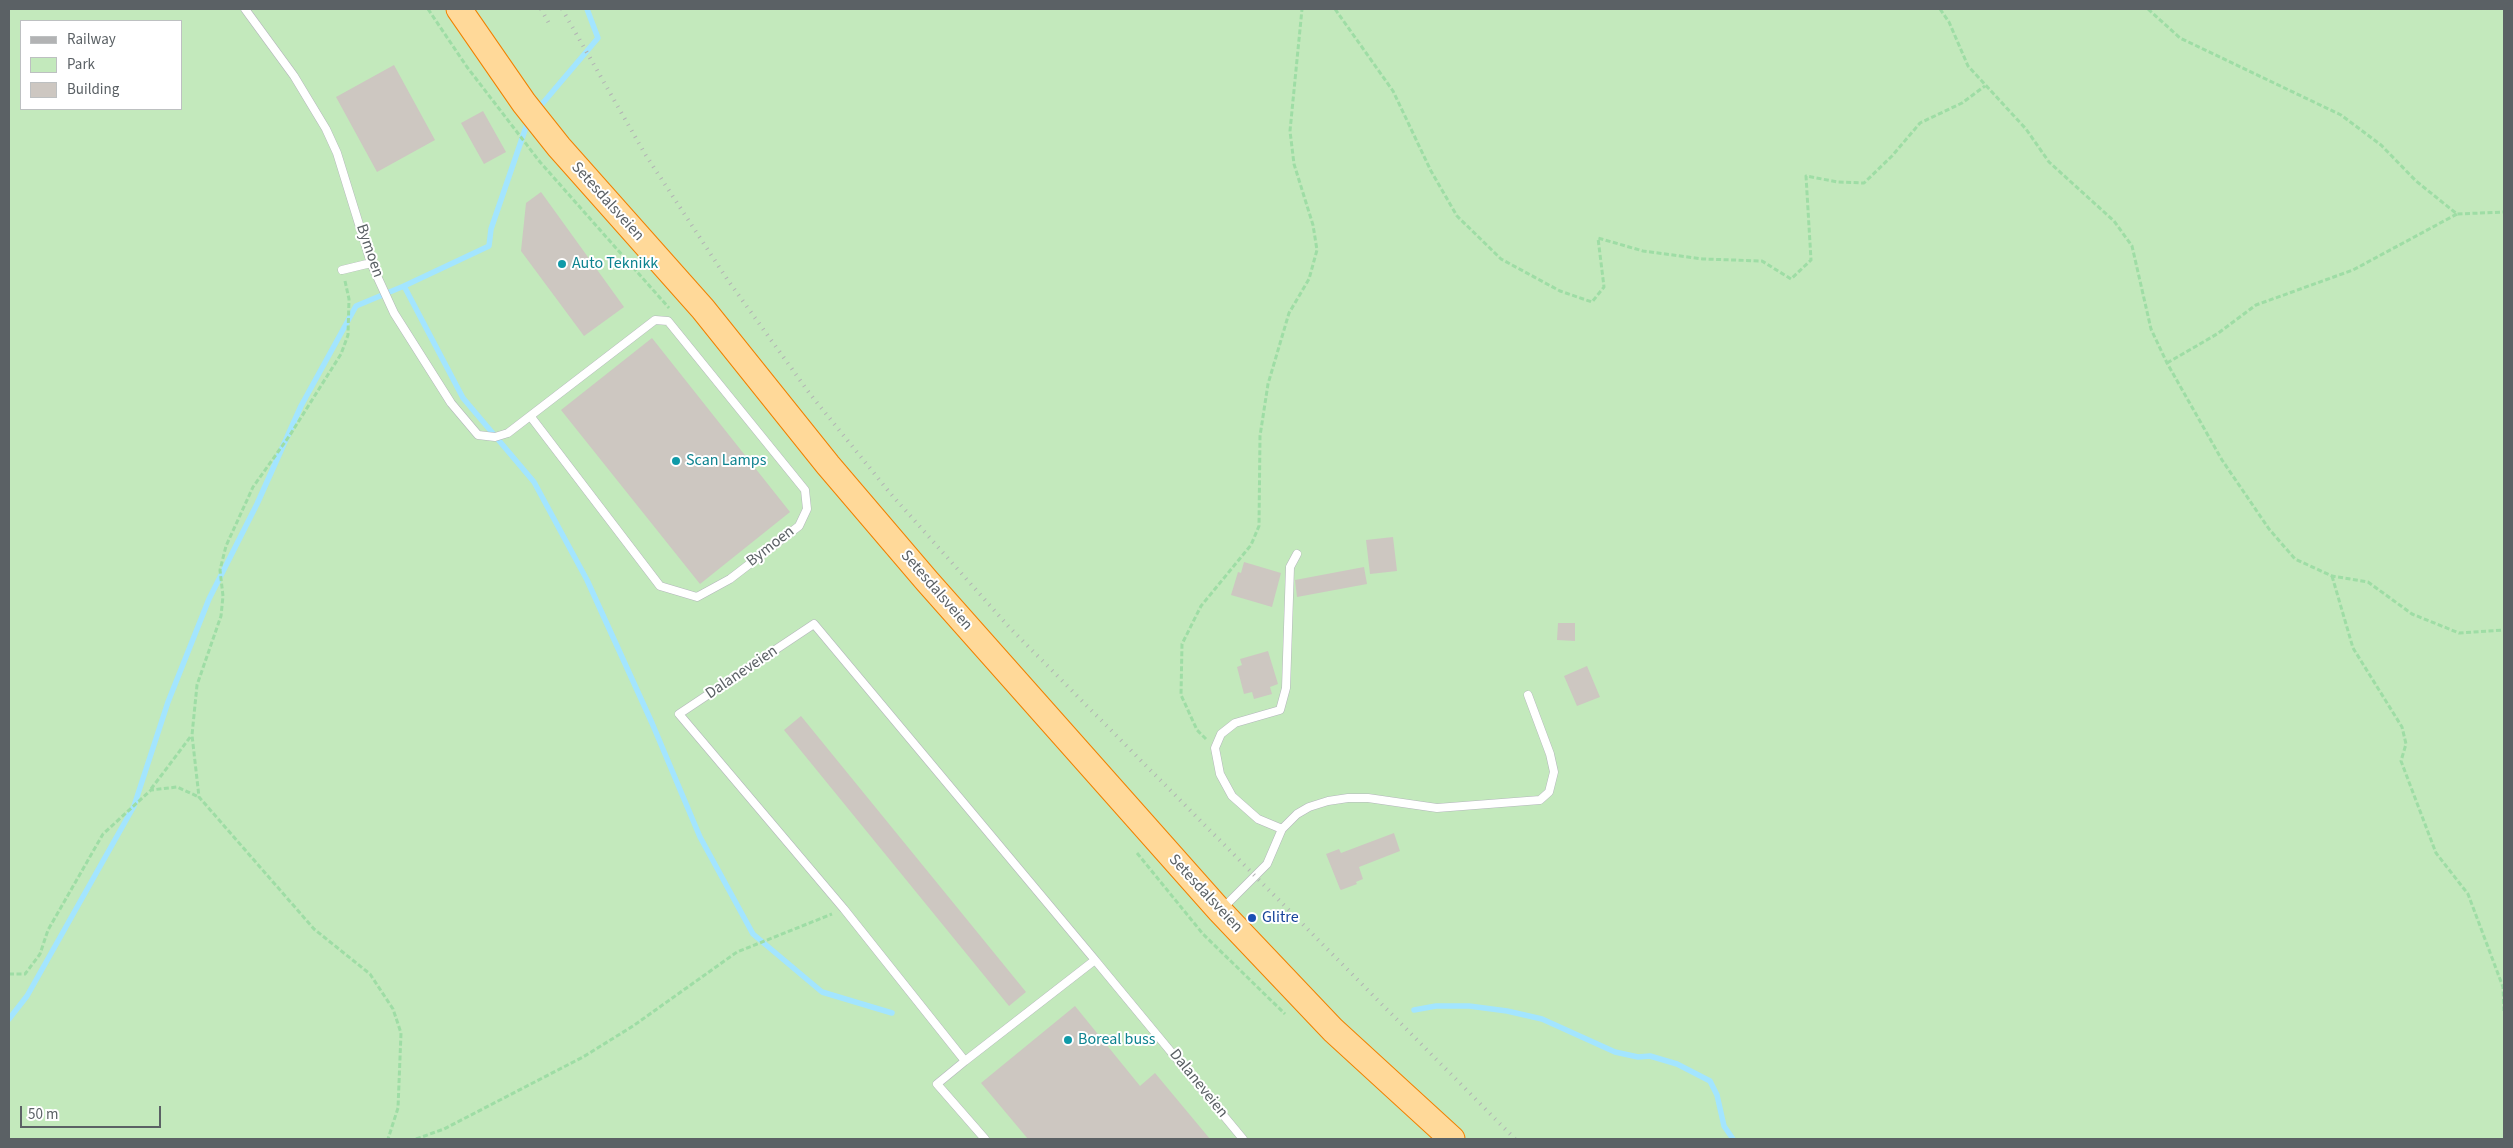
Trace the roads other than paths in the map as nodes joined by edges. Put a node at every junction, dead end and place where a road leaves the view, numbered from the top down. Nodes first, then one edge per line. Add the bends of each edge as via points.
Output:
1 (245, 9) edge
2 (459, 9) edge
3 (371, 263) junction
4 (342, 270) road end
5 (531, 417) junction
6 (1297, 554) dead end
7 (1528, 695) dead end
8 (1282, 829) junction
9 (1220, 911) junction
10 (1095, 960) junction
11 (965, 1061) junction
12 (985, 1139) edge
13 (1243, 1139) edge
14 (1452, 1139) edge

1 - 3 lane, Bymoen via 294,76 326,129 346,179
2 - 9 highway, Setesdalsveien via 524,103 571,162 703,309 903,553
3 - 4 lane
3 - 5 lane, Bymoen via 407,336 451,403 478,435 502,436
5 - 5 lane, Bymoen via 660,586 697,597 730,579 799,526 807,508 805,490 668,321 655,320
6 - 8 lane via 1290,567 1286,688 1280,710 1235,723 1221,734 1215,748 1220,774 1232,796 1258,819
7 - 8 lane via 1553,762 1554,778 1549,792 1540,800 1437,808 1348,798 1309,808 1297,814
8 - 9 lane via 1267,864
9 - 14 highway, Setesdalsveien via 1333,1030
10 - 11 lane
10 - 11 lane, Dalaneveien via 814,624 679,714 844,909
10 - 13 lane, Dalaneveien
11 - 12 lane via 937,1084

